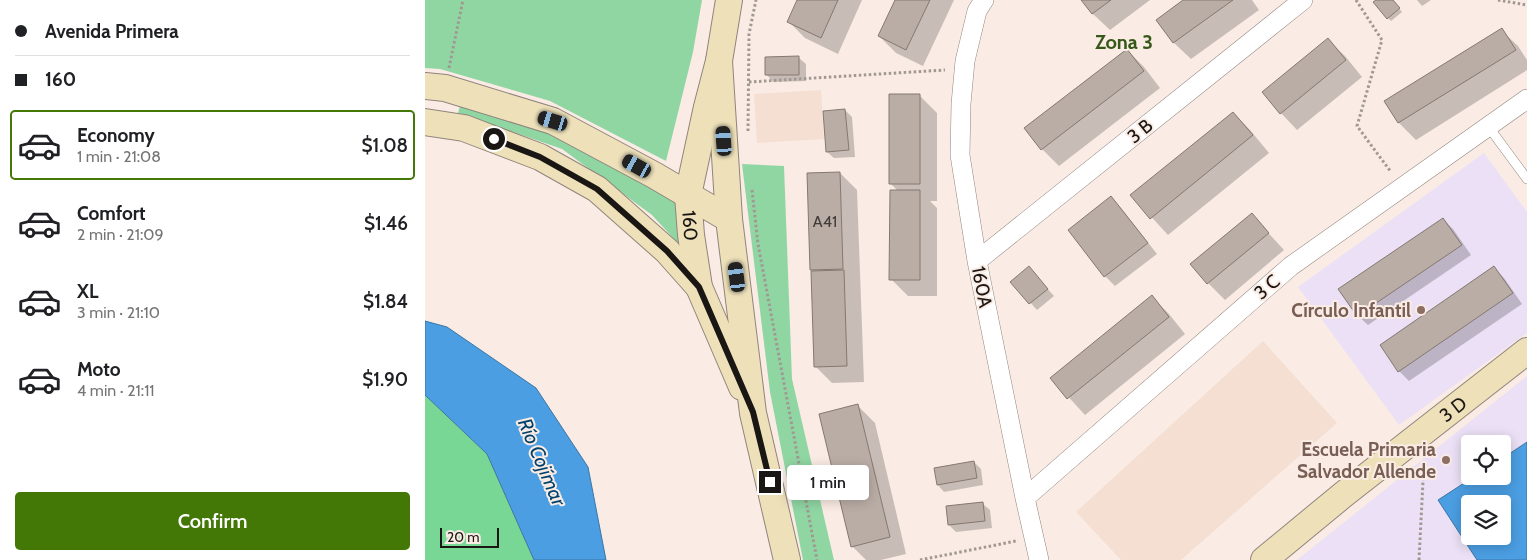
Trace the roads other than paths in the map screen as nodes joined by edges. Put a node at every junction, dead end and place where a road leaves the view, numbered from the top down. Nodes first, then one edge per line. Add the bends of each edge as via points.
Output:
1 (729, 0) edge
2 (1303, 0) edge
3 (980, 6) edge
4 (719, 61) junction
5 (435, 87) edge
6 (1527, 99) edge
7 (425, 122) edge
8 (1488, 126) junction
9 (1527, 179) edge
10 (688, 195) junction
11 (729, 219) junction
12 (735, 257) junction
13 (977, 261) junction
14 (699, 287) junction
15 (1527, 351) edge
16 (753, 412) junction
17 (1025, 498) junction
18 (787, 560) edge
19 (1039, 560) edge
20 (1263, 560) edge

1 - 4 main road, 160
2 - 13 street, 3 B
3 - 13 street, 160A via 965,69 960,155
4 - 10 main road, 160
4 - 11 main road, 160
5 - 10 main road via 553,121
6 - 8 street, 3 C
7 - 14 main road via 464,128 540,157 597,189 667,251
8 - 9 lane
8 - 17 street, 3 C via 1291,266
10 - 11 main road
10 - 14 main road, 160
11 - 12 main road, 160
12 - 14 main road via 716,280
12 - 16 main road, 160
13 - 17 street, 160A
14 - 16 main road, 160
15 - 20 main road, 3 D
16 - 18 main road, 160
17 - 19 street, 160A

